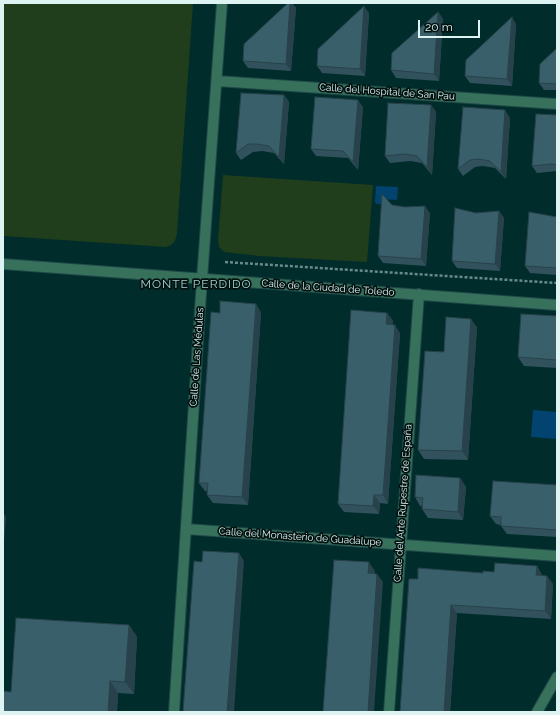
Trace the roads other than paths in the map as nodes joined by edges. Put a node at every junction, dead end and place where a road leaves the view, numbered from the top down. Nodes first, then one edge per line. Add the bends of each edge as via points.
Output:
1 (222, 3) edge
2 (217, 80) junction
3 (557, 104) edge
4 (3, 264) edge
5 (202, 279) junction
6 (419, 294) junction
7 (557, 305) edge
8 (186, 529) junction
9 (400, 544) junction
10 (557, 556) edge
11 (557, 677) edge
12 (174, 712) edge
13 (389, 712) edge
14 (537, 712) edge

1 - 2 street, Calle de Las Médulas
2 - 3 street, Calle del Hospital de San Pau
2 - 5 street, Calle de Las Médulas
4 - 5 street, Calle de la Ciudad de Toledo
5 - 6 street, Calle de la Ciudad de Toledo
5 - 8 street, Calle de Las Médulas
6 - 7 street, Calle de la Ciudad de Toledo
6 - 9 street, Calle del Arte Rupestre de España
8 - 9 street, Calle del Monasterio de Guadalupe
8 - 12 street, Calle de Las Médulas
9 - 10 street, Calle del Monasterio de Guadalupe
9 - 13 street, Calle del Arte Rupestre de España
11 - 14 street

